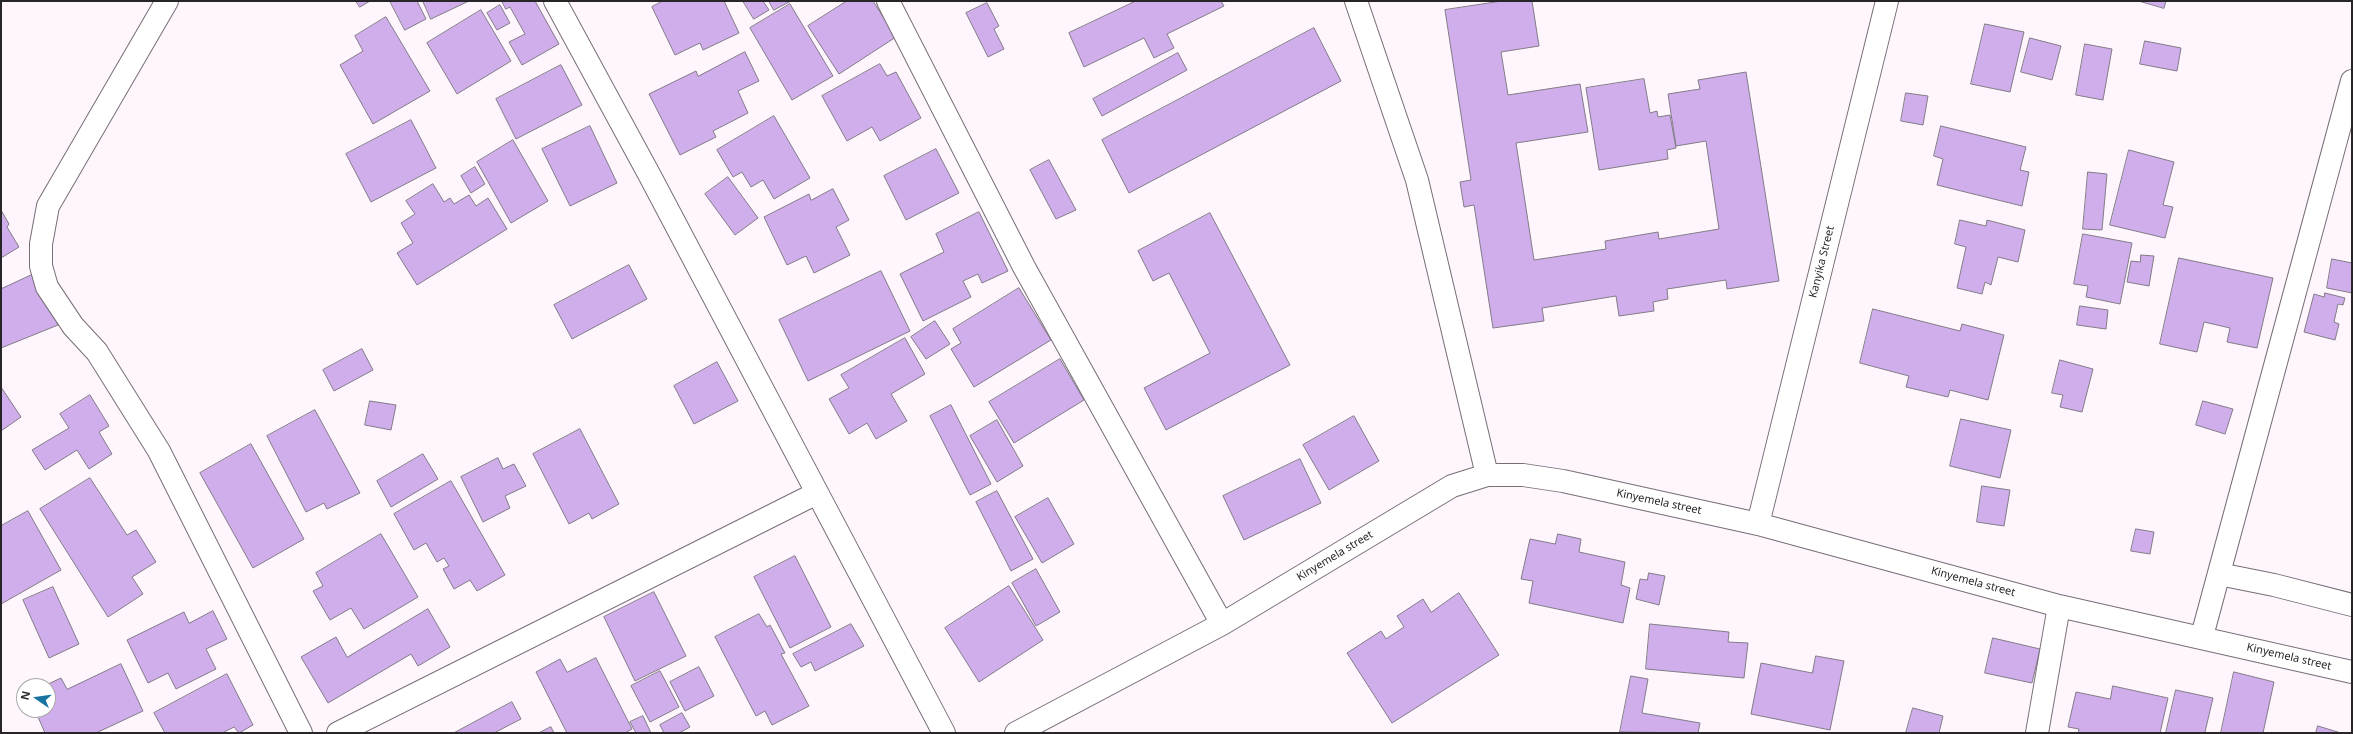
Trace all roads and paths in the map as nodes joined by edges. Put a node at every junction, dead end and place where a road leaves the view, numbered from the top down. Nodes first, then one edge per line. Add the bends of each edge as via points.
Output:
1 (167, 1) edge
2 (555, 1) edge
3 (888, 1) edge
4 (1356, 1) edge
5 (1887, 1) edge
6 (2352, 81) edge
7 (1487, 475) junction
8 (817, 493) junction
9 (1758, 524) junction
10 (2219, 574) junction
11 (2352, 605) edge
12 (2059, 606) junction
13 (1222, 624) junction
14 (2202, 636) junction
15 (2352, 672) edge
16 (301, 733) edge
17 (338, 733) edge
18 (944, 733) edge
19 (1016, 733) edge
20 (2037, 733) edge

1 - 16 street via 48,206 41,244 42,266 47,287 58,306 97,352 159,451
2 - 8 street
3 - 13 street via 1024,267
4 - 7 street via 1417,180
5 - 9 street, Kanyika Street
6 - 10 street
7 - 9 street, Kinyemela street via 1523,475 1563,481
7 - 13 street, Kinyemela street via 1452,486
8 - 17 street
8 - 18 street
9 - 12 street, Kinyemela street
10 - 11 street
10 - 14 street
12 - 14 street, Kinyemela street
12 - 20 street
13 - 19 street, Kinyemela street
14 - 15 street, Kinyemela street

